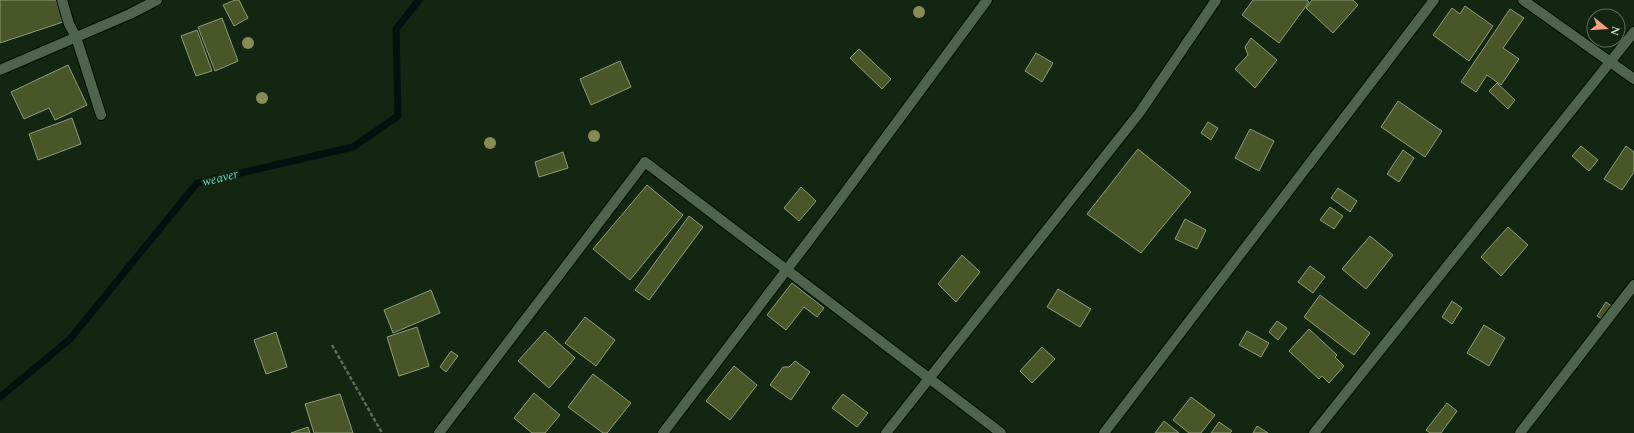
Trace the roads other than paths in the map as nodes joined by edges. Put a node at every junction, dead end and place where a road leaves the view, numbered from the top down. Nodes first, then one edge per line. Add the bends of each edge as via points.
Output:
1 (62, 0) edge
2 (157, 0) edge
3 (987, 0) edge
4 (1216, 0) edge
5 (1434, 0) edge
6 (1522, 0) edge
7 (1634, 32) edge
8 (76, 37) junction
9 (1611, 62) junction
10 (0, 70) edge
11 (1634, 78) edge
12 (101, 116) dead end
13 (787, 269) junction
14 (1634, 284) edge
15 (929, 378) junction
16 (439, 433) edge
17 (663, 433) edge
18 (886, 433) edge
19 (1001, 433) edge
20 (1104, 433) edge
21 (1314, 433) edge
22 (1520, 433) edge

1 - 8 street
2 - 8 street
3 - 13 street
4 - 15 street via 1140,112
5 - 20 street
6 - 9 street
7 - 9 street
8 - 10 street
8 - 12 street
9 - 11 street
9 - 21 street
13 - 15 street
13 - 16 street via 645,162
13 - 17 street
14 - 22 street
15 - 18 street
15 - 19 street

